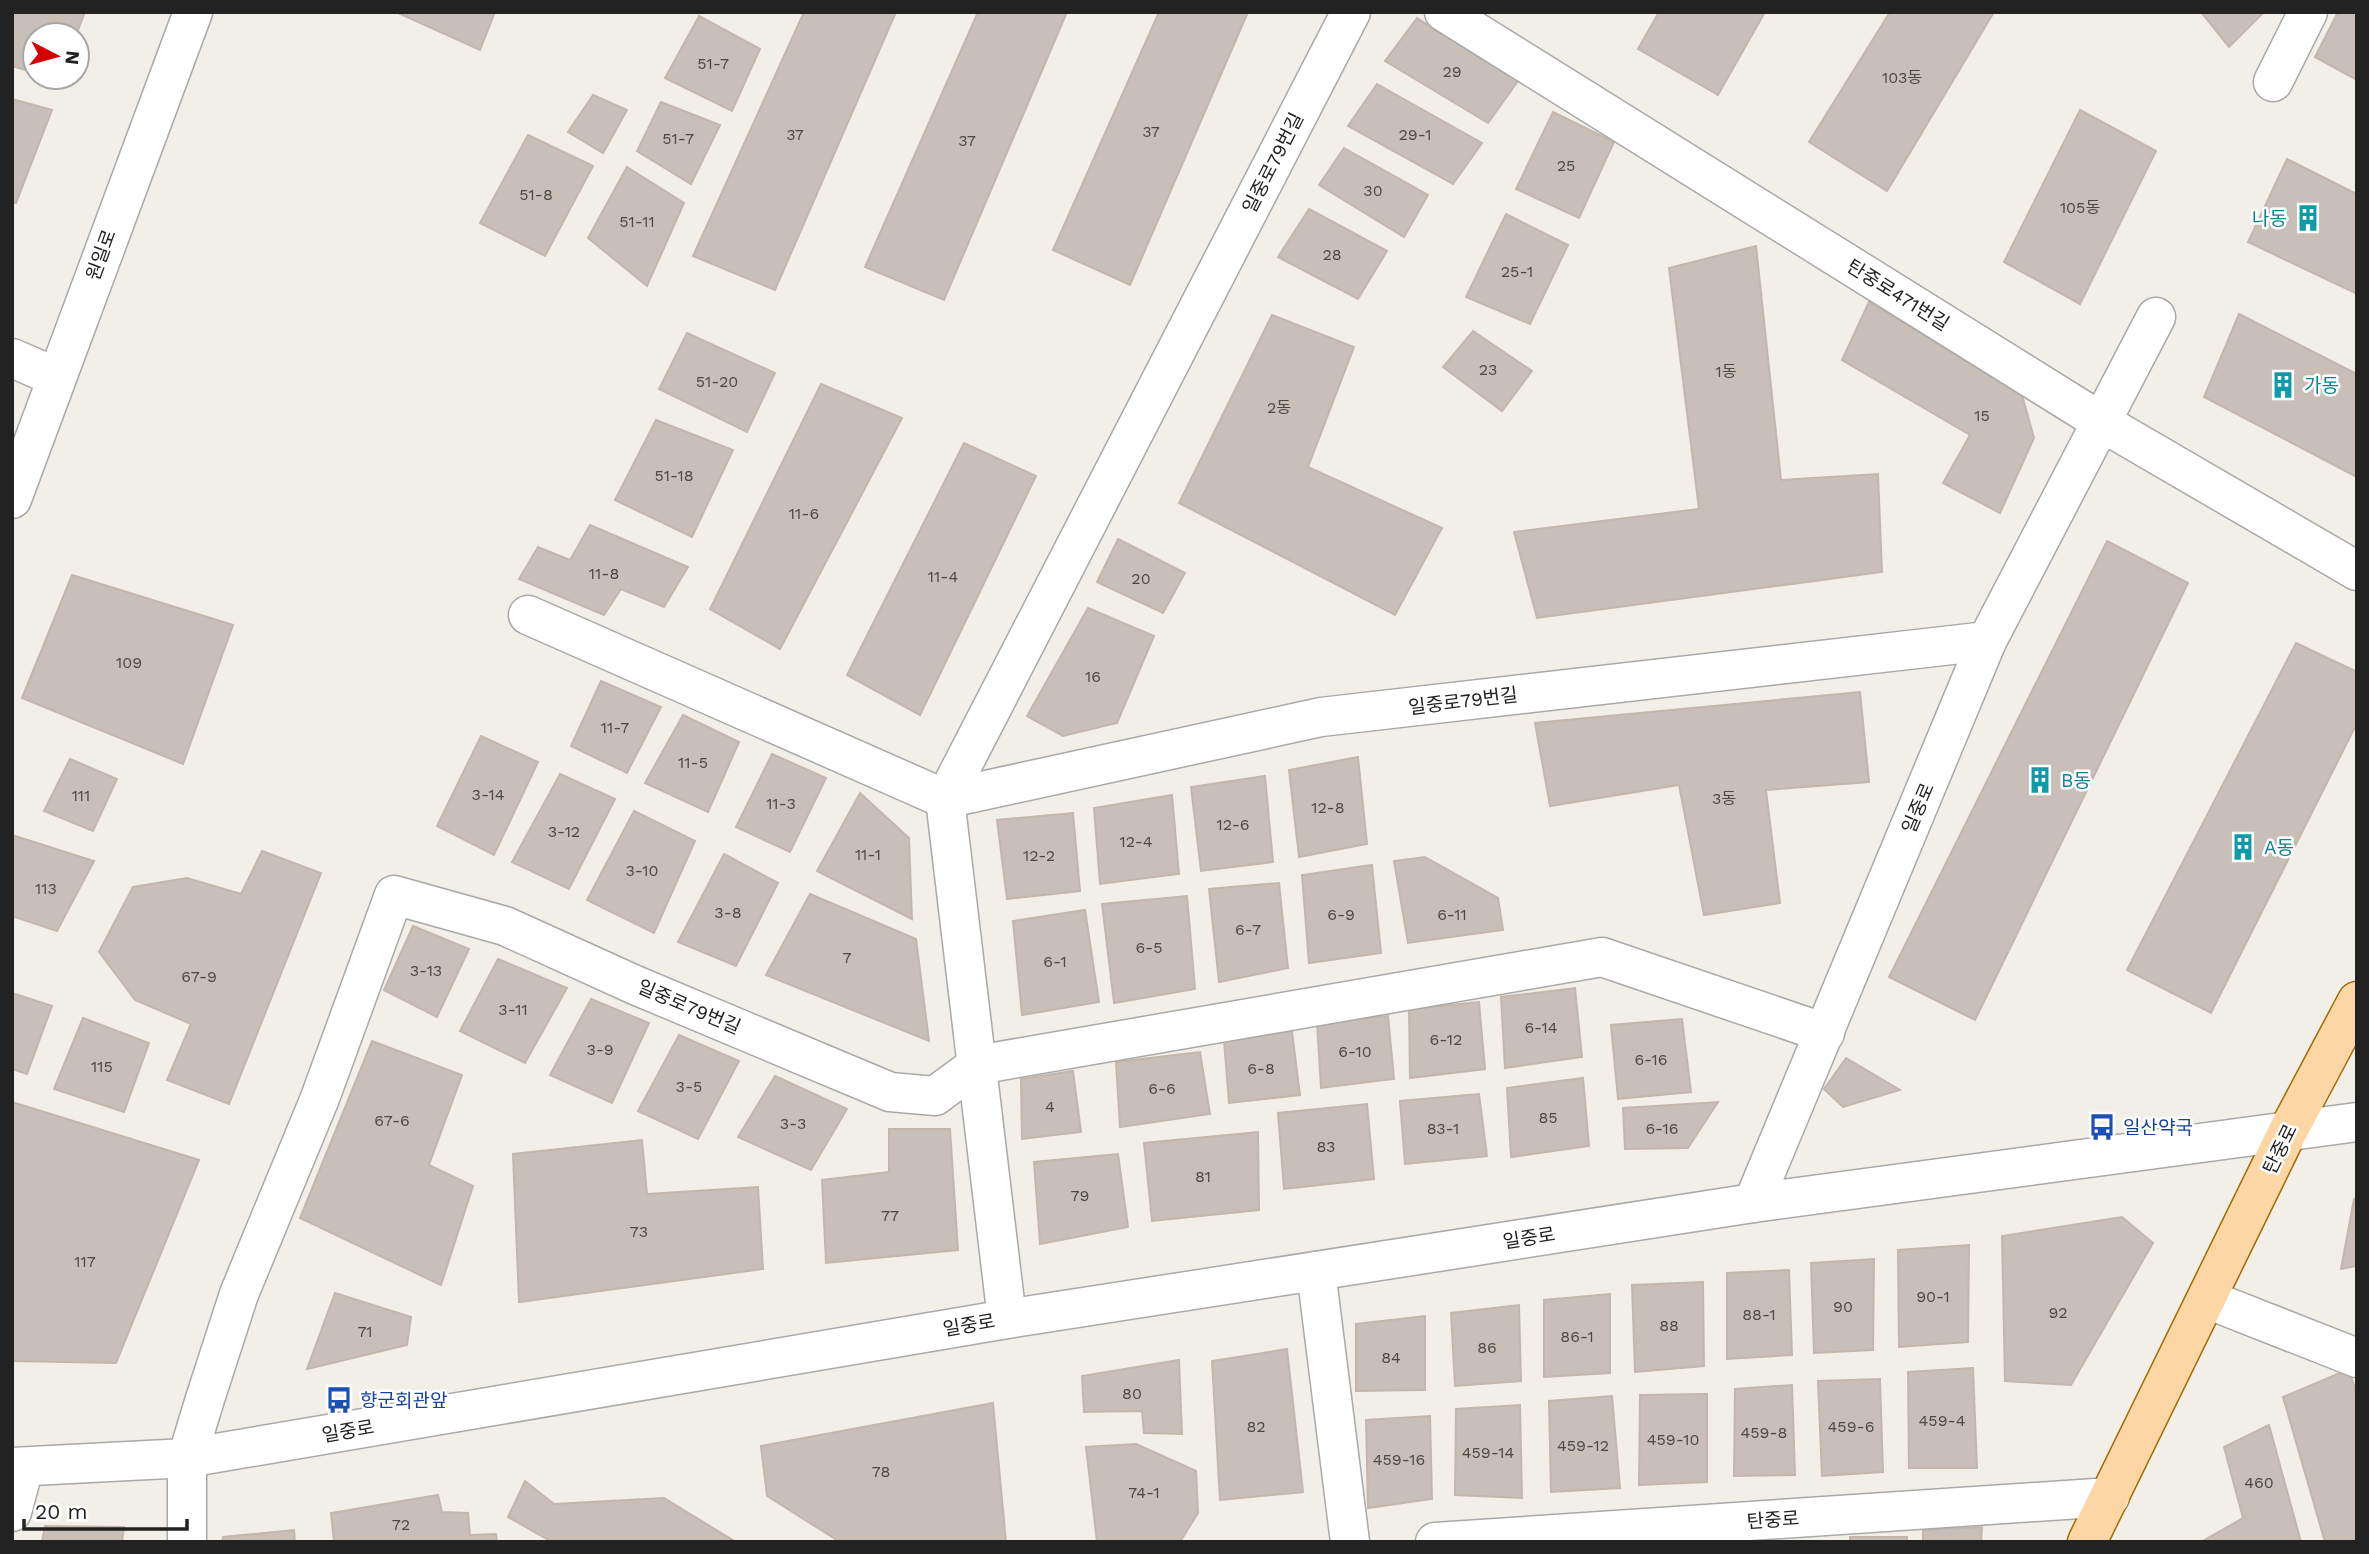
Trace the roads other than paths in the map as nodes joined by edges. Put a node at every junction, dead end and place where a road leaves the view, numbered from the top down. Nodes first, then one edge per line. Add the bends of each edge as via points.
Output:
1 (193, 12) edge
2 (1351, 12) edge
3 (1444, 12) edge
4 (2308, 12) edge
5 (2273, 82) dead end
6 (2156, 317) dead end
7 (12, 358) edge
8 (56, 377) junction
9 (2103, 423) junction
10 (12, 499) edge
11 (2357, 571) edge
12 (528, 615) dead end
13 (1987, 641) junction
14 (945, 799) junction
15 (2357, 1001) edge
16 (1825, 1033) junction
17 (977, 1065) junction
18 (2357, 1122) edge
19 (2288, 1131) junction
20 (1753, 1203) junction
21 (1316, 1271) junction
22 (2207, 1299) junction
23 (1007, 1319) junction
24 (2357, 1358) edge
25 (187, 1458) junction
26 (18, 1467) edge
27 (2110, 1497) junction
28 (12, 1513) edge
29 (187, 1542) edge
30 (1350, 1542) edge
31 (1435, 1542) edge
32 (2087, 1542) edge

1 - 8 street, 원일로
2 - 14 street, 일중로79번길
3 - 9 street, 탄중로471번길
4 - 5 street
6 - 9 street, 일중로
7 - 8 street
8 - 10 street, 원일로
9 - 11 street, 탄중로471번길
9 - 13 street, 일중로
12 - 14 street
13 - 14 street, 일중로79번길 via 1321,718
13 - 16 street, 일중로
14 - 17 street
15 - 19 main road, 탄중로
16 - 17 street, 일중로79번길 via 1602,957
16 - 20 street, 일중로
17 - 23 street
17 - 25 street, 일중로79번길 via 935,1096 890,1092 505,926 394,895 320,1098 239,1294
18 - 19 street, 일중로
19 - 20 street, 일중로
19 - 22 main road, 탄중로
20 - 21 street, 일중로
21 - 23 street, 일중로
21 - 30 street
22 - 24 street
22 - 27 main road, 탄중로
23 - 25 street, 일중로
25 - 26 street, 일중로
25 - 29 street
26 - 28 street, 일중로
27 - 31 street, 탄중로
27 - 32 main road, 탄중로

